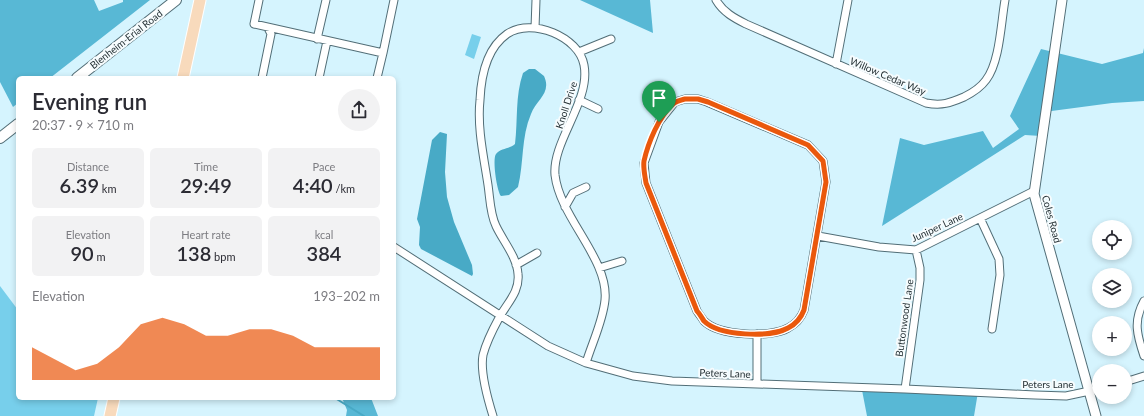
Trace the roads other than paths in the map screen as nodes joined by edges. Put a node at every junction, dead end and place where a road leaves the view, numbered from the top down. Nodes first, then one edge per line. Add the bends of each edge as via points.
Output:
1 (176, 0) edge
2 (200, 0) edge
3 (259, 0) edge
4 (326, 0) edge
5 (394, 0) edge
6 (536, 0) edge
7 (716, 0) edge
8 (848, 0) edge
9 (1005, 0) edge
10 (1062, 0) edge
11 (268, 28) junction
12 (535, 28) junction
13 (317, 39) junction
14 (611, 39) dead end
15 (327, 41) junction
16 (579, 52) junction
17 (383, 53) junction
18 (836, 64) junction
19 (80, 76) edge
20 (184, 76) edge
21 (262, 76) edge
22 (320, 76) edge
23 (377, 76) edge
24 (579, 100) junction
25 (598, 109) dead end
26 (16, 126) edge
27 (0, 138) edge
28 (586, 187) dead end
29 (1034, 191) junction
30 (565, 207) junction
31 (980, 218) junction
32 (818, 236) junction
33 (396, 248) edge
34 (916, 250) junction
35 (537, 253) dead end
36 (622, 261) dead end
37 (516, 265) junction
38 (599, 268) junction
39 (1144, 300) edge
40 (500, 316) junction
41 (992, 329) dead end
42 (757, 334) junction
43 (1144, 356) edge
44 (586, 363) junction
45 (1144, 376) edge
46 (1132, 380) edge
47 (758, 384) junction
48 (905, 388) junction
49 (1092, 390) edge
50 (1089, 391) junction
51 (114, 400) edge
52 (110, 416) edge
53 (493, 416) edge
54 (1096, 416) edge

1 - 19 main road, Blenheim-Erial Road
2 - 20 main road
3 - 11 street via 254,24
4 - 13 street
5 - 17 street
6 - 12 street
7 - 18 street, Willow Cedar Way via 731,16
8 - 18 street, Willow Cedar Way
9 - 18 street, Willow Cedar Way via 991,72 986,81 971,94 950,103 941,106 926,103
10 - 29 street, Coles Road
11 - 13 street
11 - 21 street via 271,34
12 - 16 street via 561,36
12 - 37 street via 508,33 496,44 483,74 479,102 482,141 495,224
13 - 15 street
14 - 16 street
15 - 17 street
15 - 22 street
16 - 24 street, Knoll Drive via 585,76
17 - 23 street
24 - 25 street
24 - 30 street, Knoll Drive via 556,164 555,176
26 - 27 main road
28 - 30 street via 573,193
29 - 31 street, Juniper Lane
29 - 50 street, Coles Road
30 - 38 street, Knoll Drive
31 - 34 street, Juniper Lane
31 - 41 street via 999,259 1000,275
32 - 34 street, Juniper Lane via 879,247
32 - 42 street via 800,320 780,332
32 - 42 street via 826,172 823,161 808,145 698,99 685,99 671,106 659,122 648,148 644,162 646,183 697,311 704,321 729,332
33 - 40 street, Peters Lane
34 - 48 street, Buttonwood Lane via 920,280
35 - 37 street
36 - 38 street
37 - 40 street via 519,275 515,294
38 - 44 street, Knoll Drive via 605,299
39 - 43 street via 1137,319
40 - 44 street, Peters Lane via 548,346
40 - 53 street via 482,361
42 - 47 street
44 - 47 street, Peters Lane via 633,376 664,380
45 - 46 street
47 - 48 street, Peters Lane
48 - 50 street, Peters Lane via 1066,396
49 - 50 street, Peters Lane
50 - 54 street, Coles Road
51 - 52 main road

